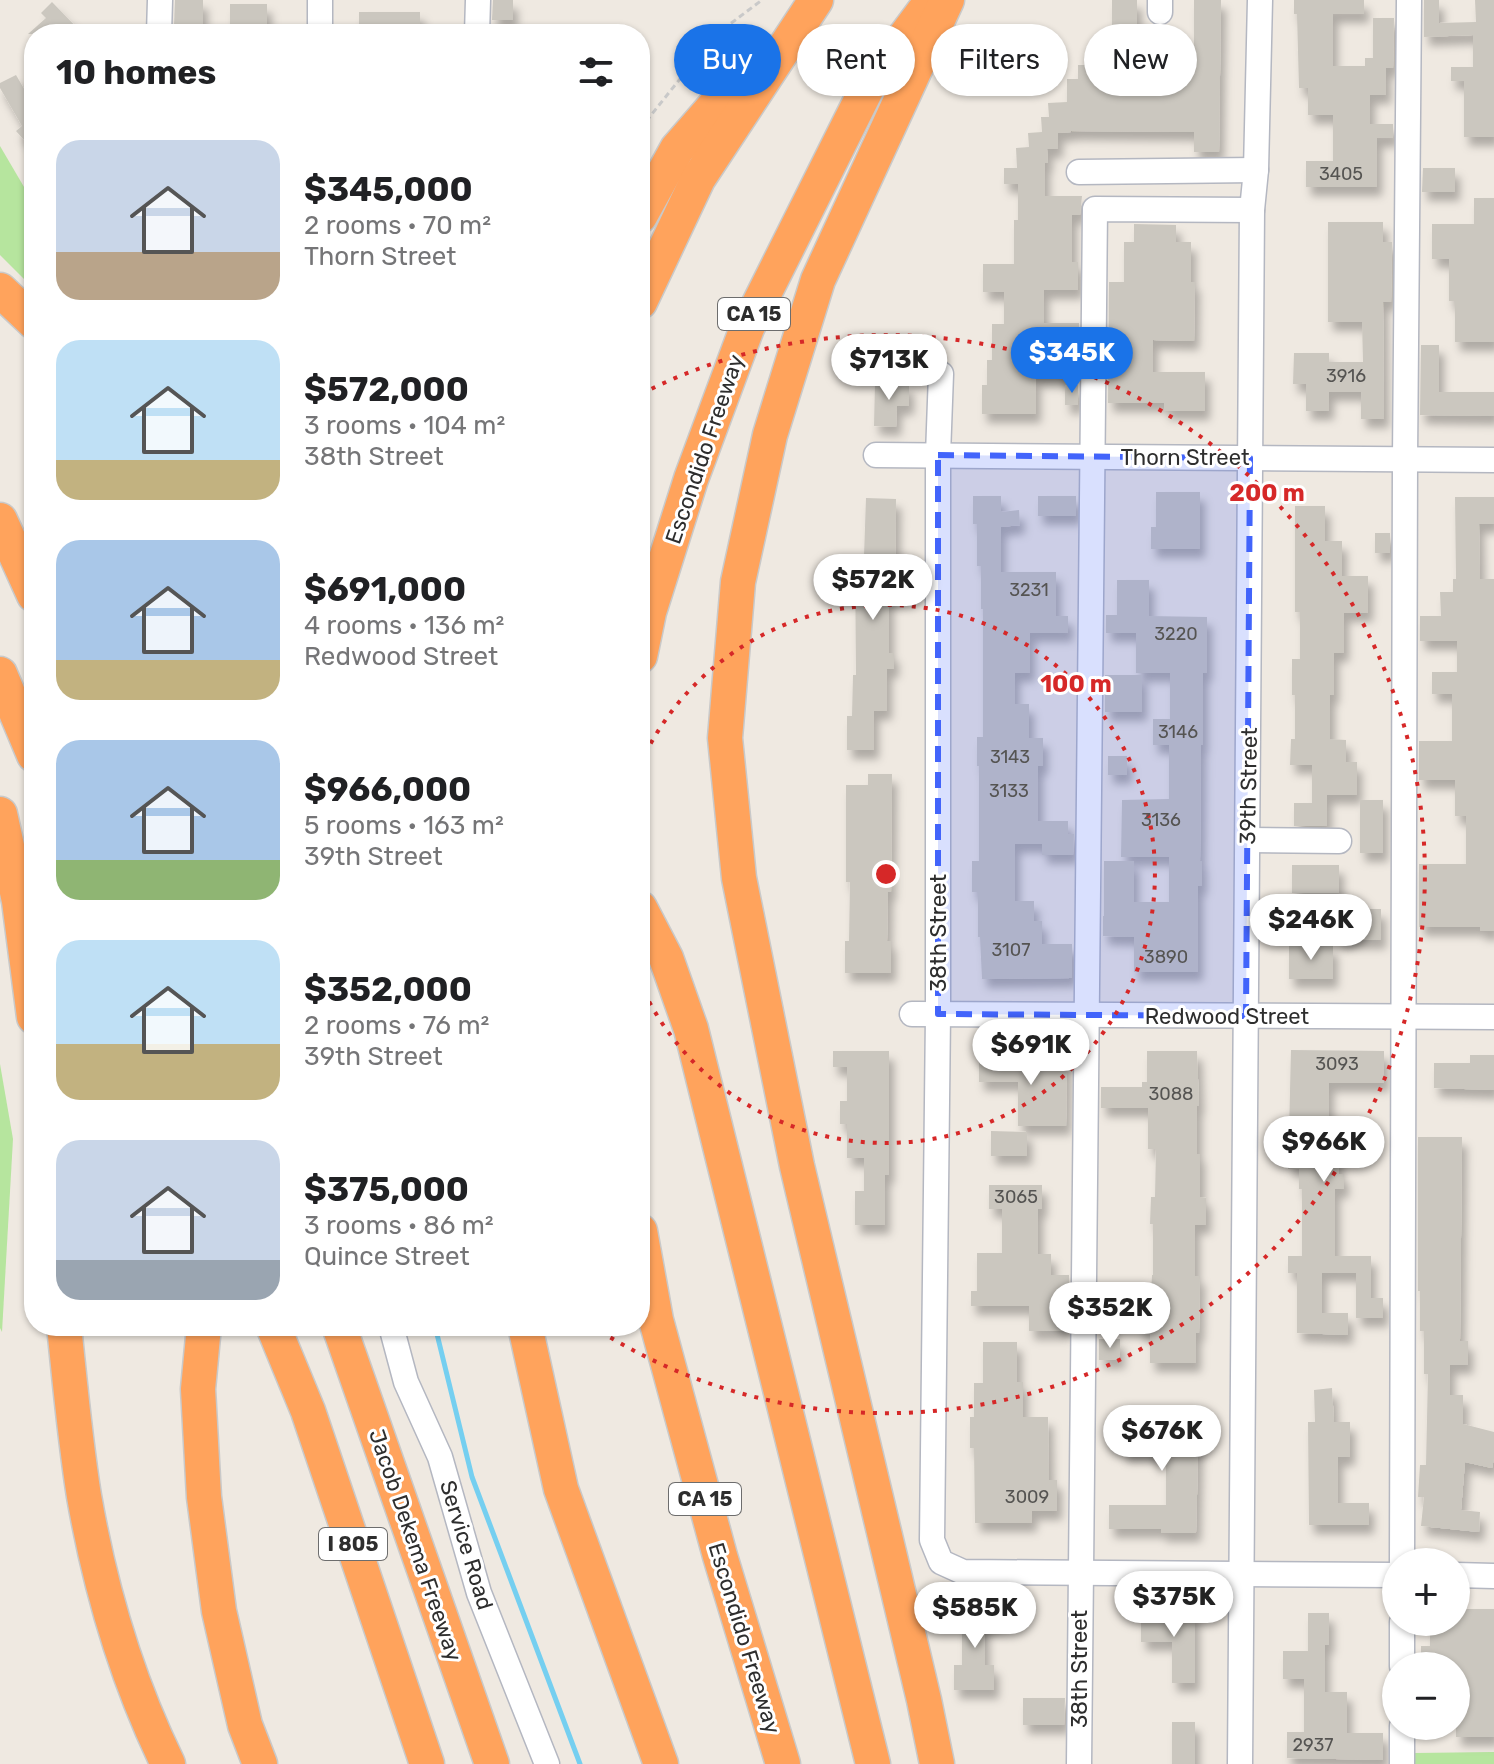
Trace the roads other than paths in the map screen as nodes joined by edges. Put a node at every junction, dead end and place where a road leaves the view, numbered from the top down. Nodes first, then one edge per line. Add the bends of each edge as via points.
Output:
1 (160, 0) edge
2 (320, 0) edge
3 (478, 0) edge
4 (806, 0) edge
5 (816, 0) edge
6 (931, 0) edge
7 (947, 0) edge
8 (1260, 0) edge
9 (1409, 0) edge
10 (159, 24) edge
11 (320, 24) edge
12 (477, 24) edge
13 (1256, 170) junction
14 (1079, 172) dead end
15 (650, 198) edge
16 (1252, 210) junction
17 (650, 281) edge
18 (0, 290) edge
19 (24, 313) edge
20 (941, 374) dead end
21 (876, 455) dead end
22 (938, 455) junction
23 (1092, 457) junction
24 (1250, 458) junction
25 (1405, 459) junction
26 (1494, 460) edge
27 (0, 520) edge
28 (24, 573) edge
29 (650, 609) edge
30 (0, 674) edge
31 (24, 731) edge
32 (0, 814) edge
33 (1248, 840) junction
34 (1339, 841) dead end
35 (650, 927) edge
36 (24, 940) edge
37 (912, 1014) dead end
38 (938, 1014) junction
39 (1086, 1015) junction
40 (1246, 1016) junction
41 (1404, 1016) junction
42 (1494, 1017) edge
43 (650, 1287) edge
44 (65, 1336) edge
45 (203, 1336) edge
46 (277, 1336) edge
47 (342, 1336) edge
48 (394, 1336) edge
49 (527, 1336) edge
50 (1402, 1548) edge
51 (1079, 1573) junction
52 (1242, 1574) junction
53 (1382, 1575) edge
54 (1470, 1575) edge
55 (1494, 1576) edge
56 (1402, 1740) edge
57 (168, 1764) edge
58 (260, 1764) edge
59 (427, 1764) edge
60 (492, 1764) edge
61 (547, 1764) edge
62 (661, 1764) edge
63 (783, 1764) edge
64 (873, 1764) edge
65 (937, 1764) edge
66 (1079, 1764) edge
67 (1240, 1764) edge
68 (1402, 1764) edge

1 - 10 street
2 - 11 street
3 - 12 street
4 - 15 highway via 677,149
5 - 17 highway via 698,179
6 - 29 highway, Escondido Freeway / CA 15 via 868,86 747,328
7 - 65 highway via 818,280 770,435 738,582 725,738 739,878 797,1166
8 - 13 street, 39th Street
9 - 25 street
13 - 14 street
13 - 16 street, 39th Street
16 - 23 street, 38th Street via 1095,209
16 - 24 street, 39th Street
18 - 19 highway
20 - 22 street, 38th Street
21 - 22 street, Thorn Street
22 - 23 street, Thorn Street
22 - 38 street, 38th Street
23 - 24 street, Thorn Street
23 - 39 street, 38th Street
24 - 25 street, Thorn Street
24 - 33 street, 39th Street
25 - 26 street, Thorn Street
25 - 41 street
27 - 28 highway
30 - 31 highway
32 - 36 highway
33 - 34 street
33 - 40 street, 39th Street
35 - 64 highway via 691,1029
37 - 38 street, Redwood Street
38 - 39 street, Redwood Street
38 - 51 street, 38th Street via 932,1540 941,1562 963,1572
39 - 40 street, Redwood Street
39 - 51 street, 38th Street
40 - 41 street, Redwood Street
40 - 52 street, 39th Street
41 - 42 street, Redwood Street
41 - 50 street
43 - 63 highway, Escondido Freeway / CA 15 via 720,1556
44 - 57 highway via 98,1566 122,1647
45 - 58 highway via 198,1389 204,1497 219,1611 245,1725
46 - 59 highway, I 805 via 308,1411
47 - 60 highway, Jacob Dekema Freeway / I 805
48 - 61 street, Service Road via 406,1382 440,1457 479,1593
49 - 62 highway via 561,1489
51 - 52 street
51 - 66 street, 38th Street
52 - 53 street
52 - 67 street, 39th Street
54 - 55 street
56 - 68 street

